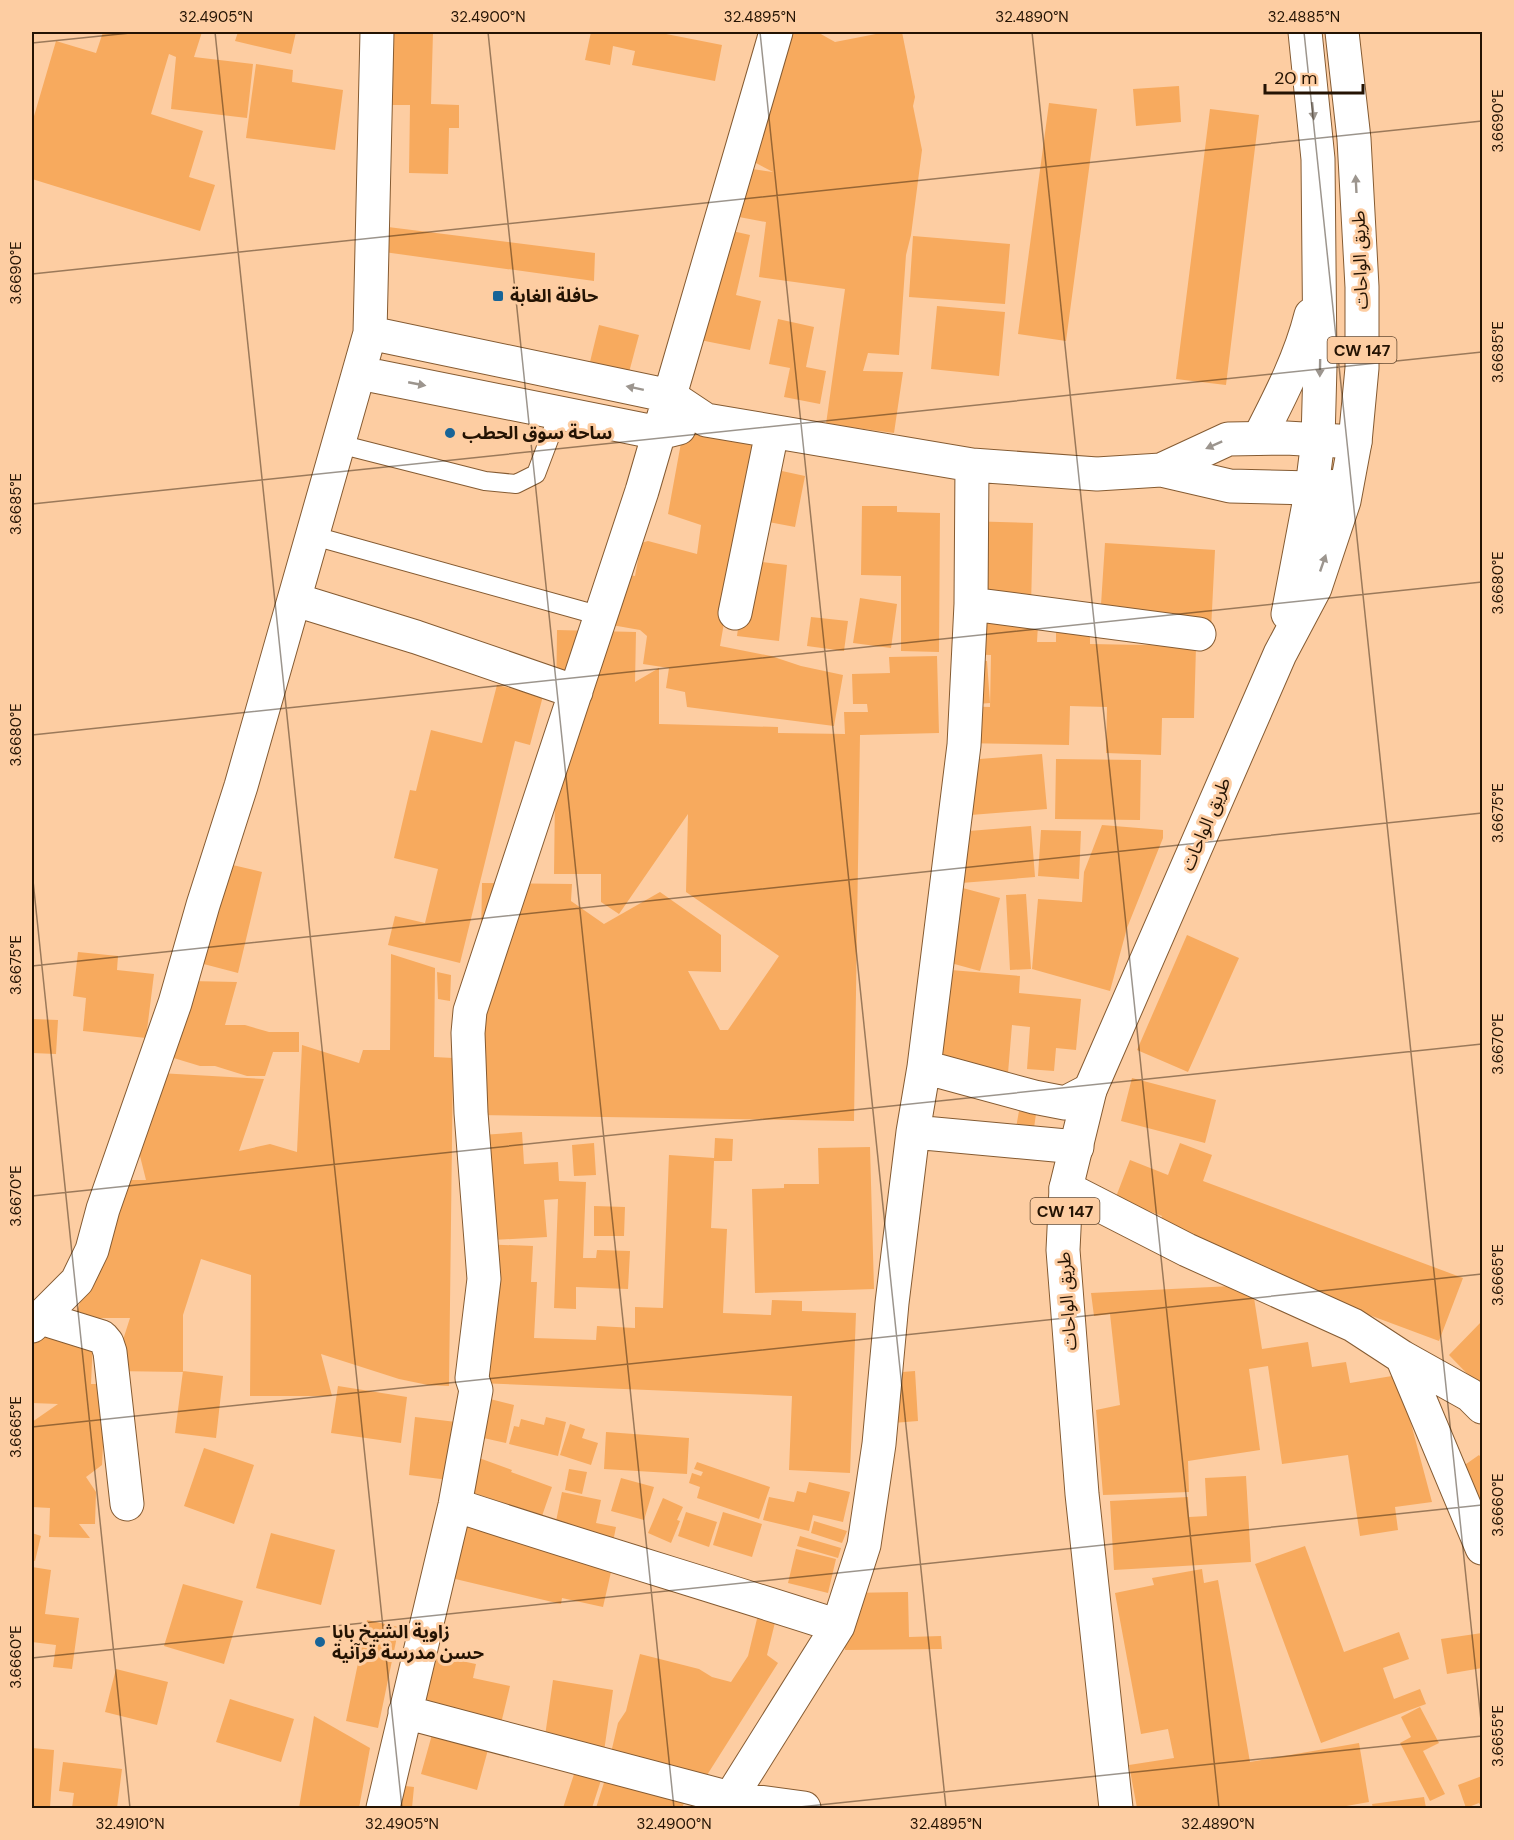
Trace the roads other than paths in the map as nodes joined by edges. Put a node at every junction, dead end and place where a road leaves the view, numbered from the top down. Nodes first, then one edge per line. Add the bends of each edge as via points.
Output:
1 (377, 32) edge
2 (777, 32) edge
3 (1305, 32) edge
4 (1342, 32) edge
5 (1320, 278) junction
6 (370, 333) junction
7 (360, 373) junction
8 (669, 396) junction
9 (559, 413) junction
10 (706, 420) junction
11 (772, 432) junction
12 (659, 433) junction
13 (1259, 438) junction
14 (1317, 440) junction
15 (1355, 442) junction
16 (339, 444) junction
17 (972, 465) junction
18 (1161, 470) junction
19 (1346, 486) junction
20 (1312, 488) junction
21 (314, 536) junction
22 (296, 600) junction
23 (971, 604) junction
24 (735, 614) dead end
25 (601, 616) junction
26 (1199, 634) dead end
27 (1280, 654) junction
28 (576, 692) junction
29 (924, 1067) junction
30 (1090, 1090) junction
31 (913, 1132) junction
32 (1077, 1147) junction
33 (1066, 1188) junction
34 (36, 1322) edge
35 (1402, 1357) junction
36 (1482, 1407) edge
37 (127, 1504) dead end
38 (455, 1505) junction
39 (1482, 1548) edge
40 (838, 1626) junction
41 (405, 1712) junction
42 (727, 1803) edge
43 (382, 1809) edge
44 (804, 1809) edge
45 (1116, 1809) edge

1 - 6 street
2 - 8 street
3 -> 5 street, طريق الواحات / CW 147 via 1318,159
15 -> 4 street, طريق الواحات / CW 147 via 1362,368 1362,287 1354,139
5 - 13 street via 1306,335 1289,380
5 -> 14 street, طريق الواحات / CW 147
6 - 7 street
8 -> 6 street
7 -> 9 street
7 - 16 street
8 - 10 street
8 - 12 street
9 - 12 street
9 - 16 lane via 536,474 516,484 485,481
10 - 11 street
10 - 12 street
11 - 17 street
11 - 24 street
12 - 25 street
13 - 14 street
13 -> 18 street via 1228,439
14 - 15 street
14 - 20 street, طريق الواحات / CW 147
15 - 19 street, طريق الواحات / CW 147
16 - 21 street
17 - 18 street via 1097,474
17 - 23 street
18 - 20 street via 1230,486
19 - 20 street
27 -> 19 street, طريق الواحات / CW 147 via 1315,588
20 - 27 street, طريق الواحات / CW 147
21 - 22 street
21 - 25 lane
22 - 28 street
22 - 34 street via 175,1003 92,1250 77,1281
23 - 26 street
23 - 29 street via 964,745
25 - 28 street
27 - 30 street, طريق الواحات / CW 147
28 - 38 street via 470,1011 471,1113 484,1279 472,1378 476,1390
29 - 30 street via 1065,1103
29 - 31 street
30 - 32 street, طريق الواحات / CW 147
31 - 32 street
31 - 40 street via 864,1545
32 - 33 street, طريق الواحات / CW 147
33 - 35 street via 1187,1250 1353,1325
33 - 45 street, طريق الواحات / CW 147 via 1062,1250 1082,1494
34 - 37 street via 102,1337 107,1343
35 - 36 street via 1470,1395
35 - 39 street
38 - 40 street
38 - 41 street
40 - 42 street
41 - 42 street
41 - 43 street
42 - 44 street

